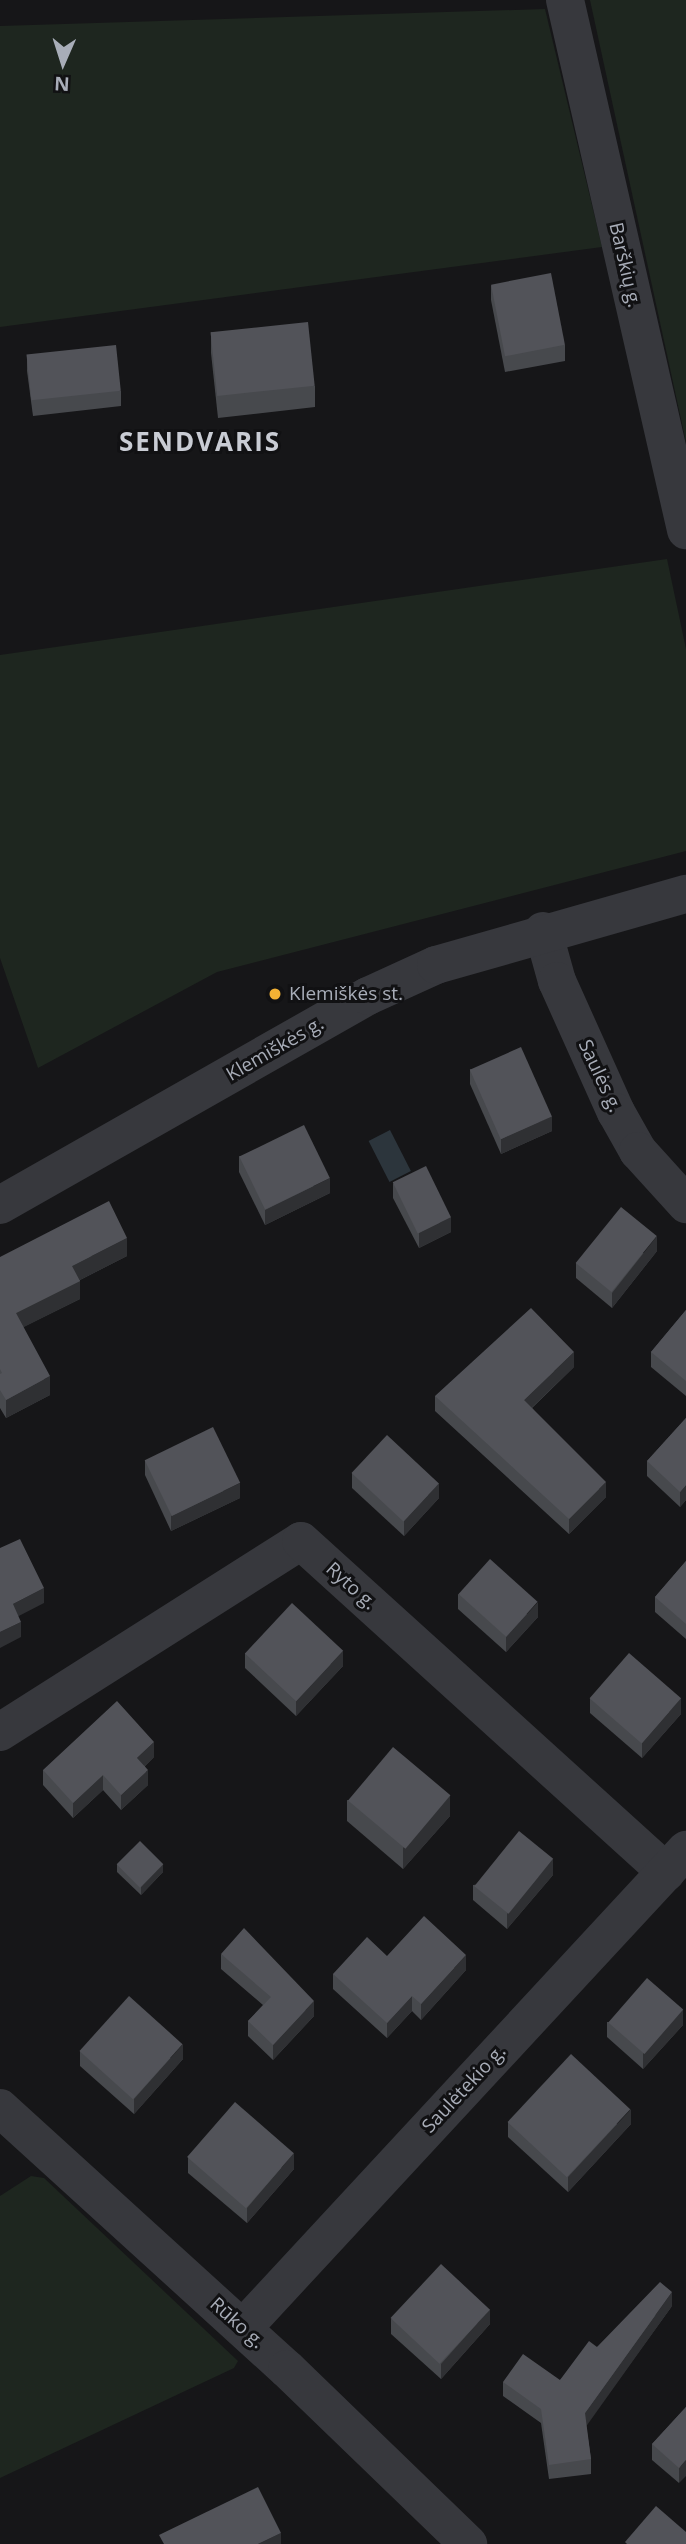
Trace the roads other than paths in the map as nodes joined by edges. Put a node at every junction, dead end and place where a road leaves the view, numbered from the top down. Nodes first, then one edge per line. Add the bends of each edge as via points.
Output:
1 (565, 0) edge
2 (686, 530) edge
3 (686, 894) edge
4 (543, 930) junction
5 (686, 1204) edge
6 (0, 1205) edge
7 (0, 1732) edge
8 (676, 1861) edge
9 (0, 2108) edge
10 (243, 2328) junction
11 (468, 2544) edge

1 - 2 street, Barškių g.
3 - 4 street, Klemiškės g.
4 - 5 street, Saulės g. via 557,981 616,1112 638,1151
4 - 6 street, Klemiškės g. via 436,965 368,996
7 - 8 street, Ryto g. via 302,1541
8 - 10 street, Saulėtekio g.
9 - 10 street, Rūko g.
10 - 11 street, Rūko g.

